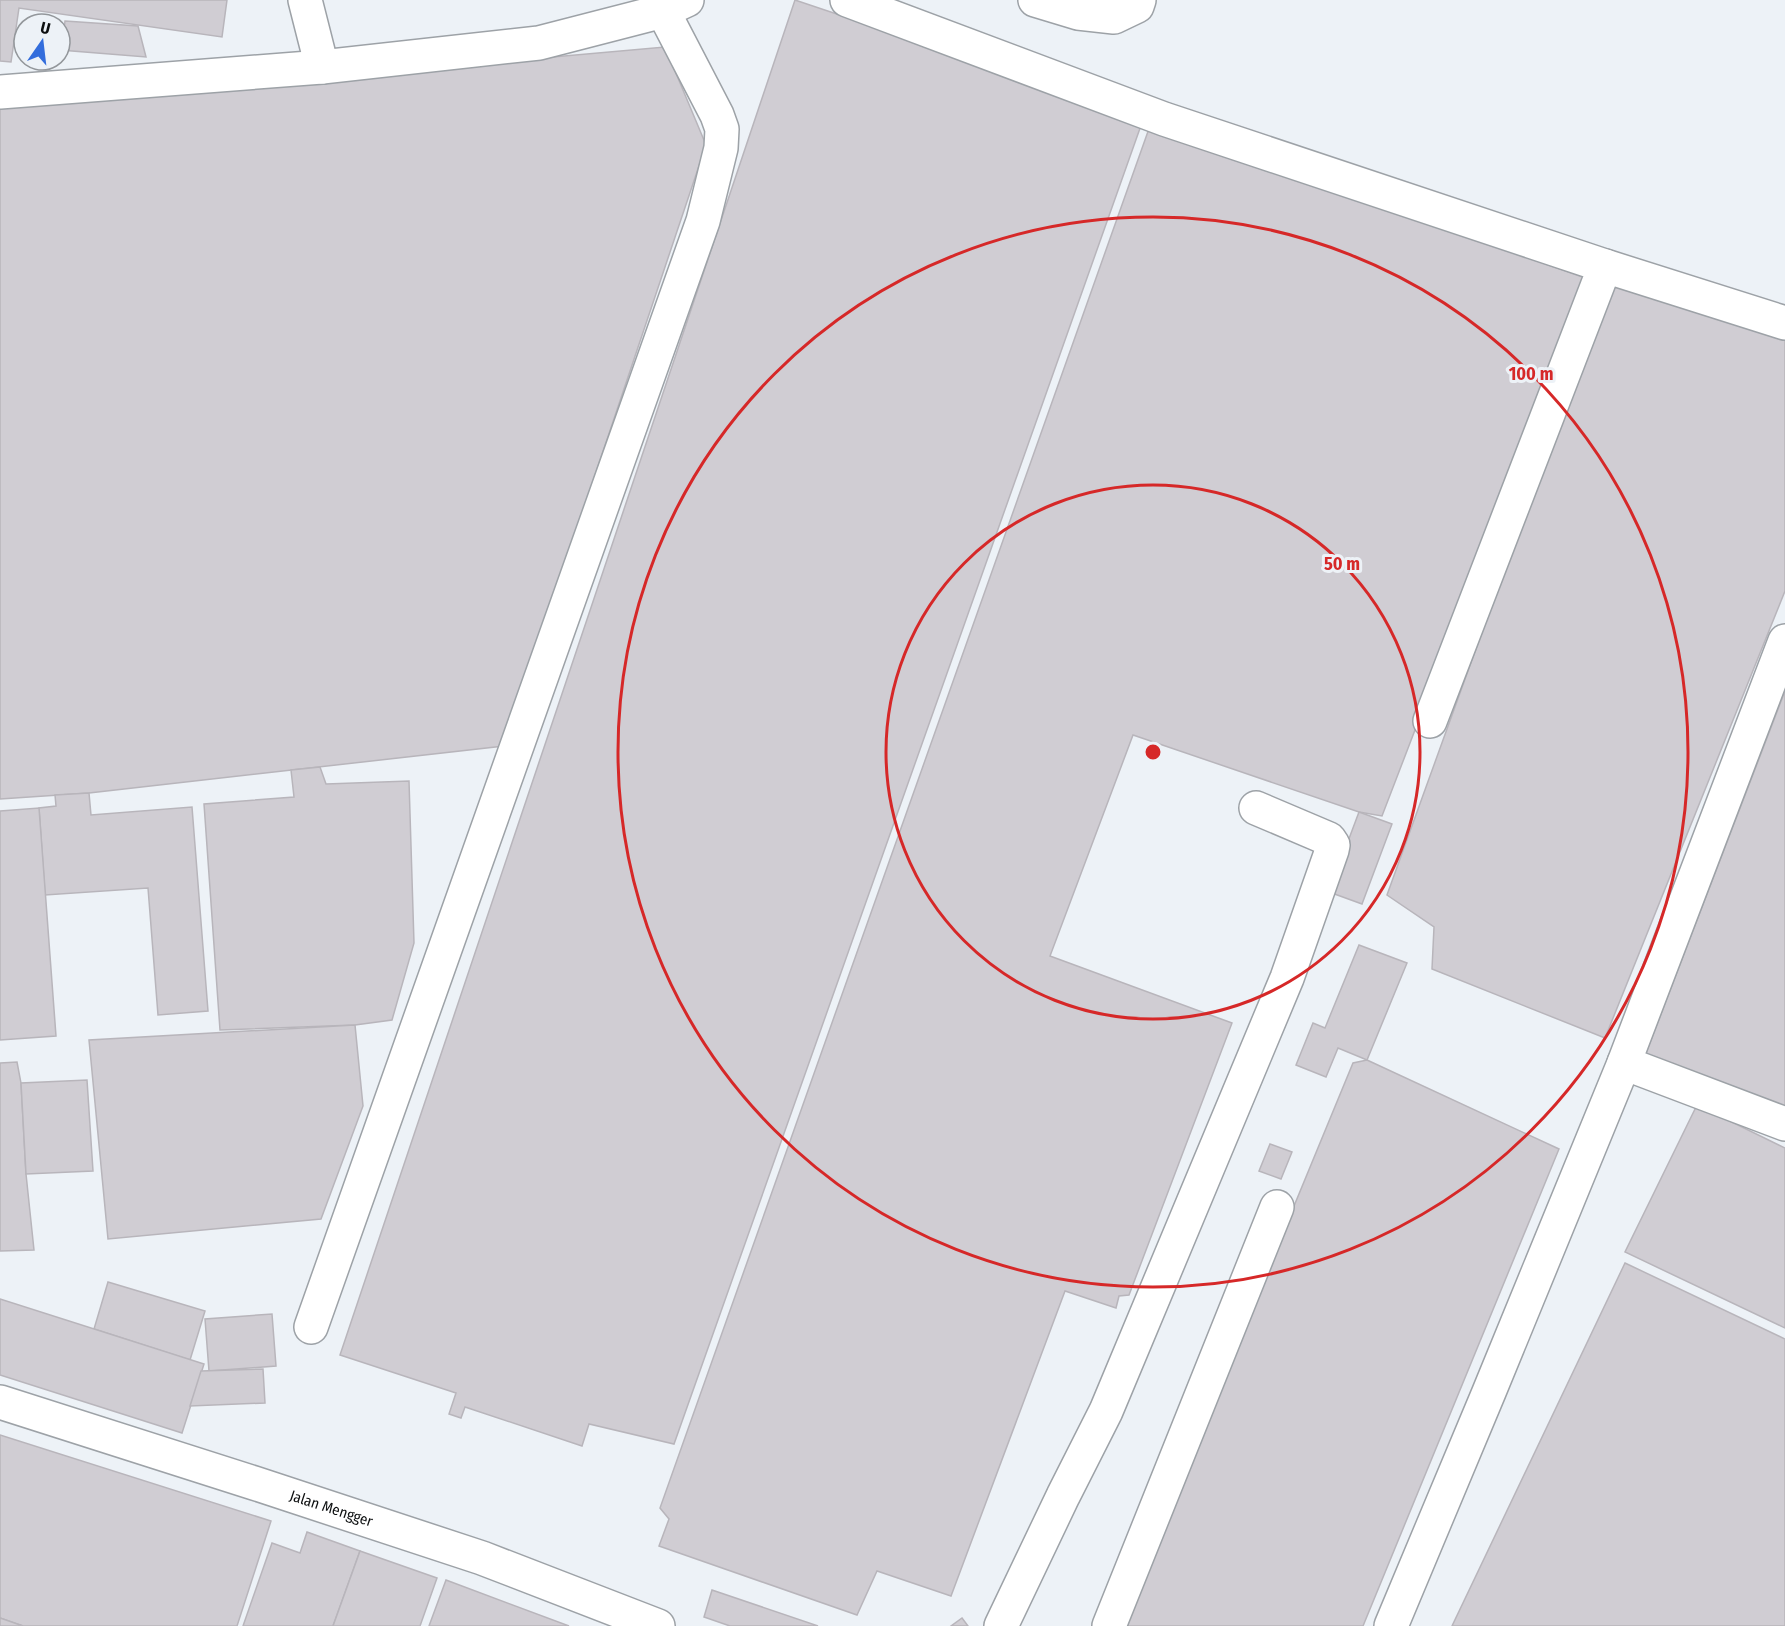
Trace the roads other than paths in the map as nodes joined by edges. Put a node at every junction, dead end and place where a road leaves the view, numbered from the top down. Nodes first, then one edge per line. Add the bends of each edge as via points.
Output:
1 (305, 0) edge
2 (847, 0) edge
3 (1035, 0) edge
4 (1139, 0) edge
5 (675, 5) edge
6 (322, 67) junction
7 (0, 92) edge
8 (1605, 267) junction
9 (1785, 323) edge
10 (1785, 641) edge
11 (1430, 721) dead end
12 (1256, 808) dead end
13 (1624, 1063) junction
14 (1785, 1125) edge
15 (1277, 1207) dead end
16 (310, 1327) dead end
17 (0, 1402) edge
18 (658, 1626) edge
19 (1001, 1626) edge
20 (1109, 1626) edge
21 (1390, 1626) edge

1 - 6 street
2 - 8 street via 1164,119
3 - 4 street via 1078,13 1114,17 1137,6
5 - 6 street via 539,43
5 - 16 street via 722,129 703,221
6 - 7 street
8 - 9 street
8 - 11 street
10 - 13 street
12 - 19 street via 1329,839 1332,850 1287,978 1106,1411
13 - 14 street
13 - 21 street
15 - 20 street
17 - 18 street, Jalan Mengger via 482,1558

